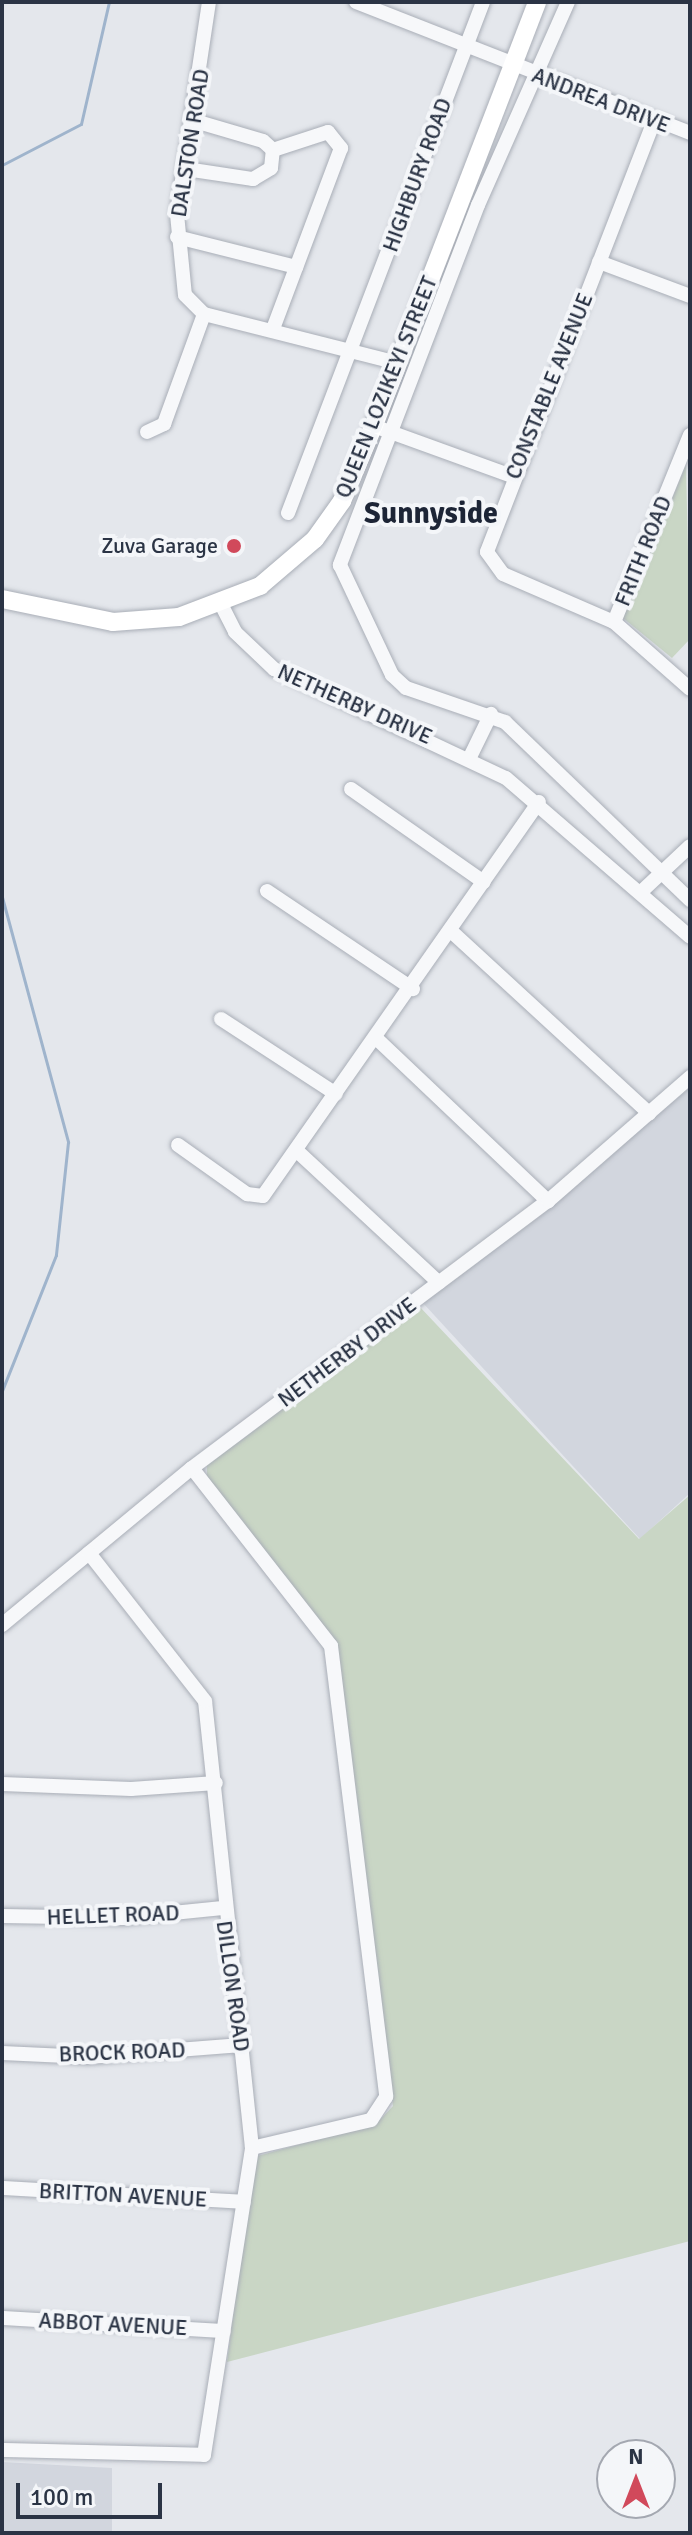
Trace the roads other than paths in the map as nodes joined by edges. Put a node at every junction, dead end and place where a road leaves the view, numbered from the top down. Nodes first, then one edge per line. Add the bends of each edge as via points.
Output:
1 (209, 2) edge
2 (356, 2) edge
3 (483, 2) edge
4 (537, 2) edge
5 (568, 2) edge
6 (464, 47) junction
7 (512, 66) junction
8 (534, 74) junction
9 (195, 121) junction
10 (654, 121) junction
11 (690, 133) edge
12 (273, 150) junction
13 (186, 169) junction
14 (177, 237) junction
15 (599, 262) junction
16 (296, 267) junction
17 (690, 296) edge
18 (204, 314) junction
19 (273, 329) junction
20 (352, 348) junction
21 (397, 363) junction
22 (382, 429) junction
23 (147, 432) dead end
24 (690, 435) edge
25 (686, 456) edge
26 (512, 476) junction
27 (288, 513) dead end
28 (2, 599) edge
29 (222, 606) junction
30 (614, 622) junction
31 (690, 689) edge
32 (491, 714) junction
33 (470, 757) junction
34 (351, 789) dead end
35 (539, 802) junction
36 (690, 846) edge
37 (661, 874) junction
38 (484, 882) junction
39 (267, 891) dead end
40 (641, 892) junction
41 (690, 900) edge
42 (452, 932) junction
43 (690, 937) edge
44 (413, 989) junction
45 (221, 1019) dead end
46 (377, 1039) junction
47 (690, 1077) edge
48 (336, 1094) junction
49 (649, 1113) junction
50 (178, 1145) dead end
51 (296, 1150) junction
52 (548, 1201) junction
53 (439, 1283) junction
54 (192, 1468) junction
55 (89, 1553) junction
56 (2, 1625) edge
57 (216, 1783) junction
58 (2, 1784) edge
59 (223, 1908) junction
60 (2, 1916) edge
61 (242, 2045) junction
62 (2, 2053) edge
63 (252, 2148) junction
64 (2, 2188) edge
65 (244, 2202) junction
66 (2, 2318) edge
67 (224, 2331) junction
68 (2, 2450) edge

1 - 9 street, DALSTON ROAD
2 - 6 street, ANDREA DRIVE
3 - 6 street, HIGHBURY ROAD
4 - 7 main road, QUEEN LOZIKEYI STREET
5 - 8 street
6 - 7 street, ANDREA DRIVE
6 - 20 street, HIGHBURY ROAD
7 - 8 street, ANDREA DRIVE
7 - 21 main road, QUEEN LOZIKEYI STREET
8 - 10 street, ANDREA DRIVE
8 - 22 street
9 - 12 street via 254,136
9 - 13 street, DALSTON ROAD
10 - 11 street, ANDREA DRIVE
10 - 15 street, CONSTABLE AVENUE
12 - 13 street via 260,178
12 - 16 street via 320,133 340,139 339,165
13 - 14 street, DALSTON ROAD
14 - 16 street
14 - 18 street, DALSTON ROAD via 181,284
15 - 17 street
15 - 26 street, CONSTABLE AVENUE
16 - 19 street
18 - 19 street
18 - 23 street via 164,424
19 - 20 street
20 - 21 street
20 - 27 street, HIGHBURY ROAD
21 - 22 main road, QUEEN LOZIKEYI STREET
22 - 26 street
22 - 29 main road, QUEEN LOZIKEYI STREET via 315,539 272,578
22 - 32 street via 339,550 345,582 382,659 406,688
24 - 25 street, FRITH ROAD
25 - 30 street, FRITH ROAD
26 - 30 street, CONSTABLE AVENUE via 487,543 495,568
28 - 29 main road, QUEEN LOZIKEYI STREET via 113,622
29 - 33 street, NETHERBY DRIVE via 235,632 274,669
30 - 31 street, CONSTABLE AVENUE
32 - 33 street
32 - 37 street
33 - 35 street, NETHERBY DRIVE
34 - 38 street
35 - 38 street
35 - 40 street, NETHERBY DRIVE
36 - 37 street
37 - 40 street
37 - 41 street
38 - 42 street
39 - 44 street
40 - 43 street, NETHERBY DRIVE
42 - 44 street
42 - 49 street
44 - 46 street
45 - 48 street
46 - 48 street
46 - 52 street
47 - 49 street, NETHERBY DRIVE
48 - 51 street
49 - 52 street, NETHERBY DRIVE
50 - 51 street via 260,1198
51 - 53 street
52 - 53 street, NETHERBY DRIVE
53 - 54 street, NETHERBY DRIVE
54 - 55 street, NETHERBY DRIVE
54 - 63 street via 331,1646 386,2097 371,2120
55 - 56 street, NETHERBY DRIVE
55 - 57 street, DILLON ROAD via 202,1693
57 - 58 street via 131,1789
57 - 59 street, DILLON ROAD
59 - 60 street, HELLET ROAD via 123,1918
59 - 61 street, DILLON ROAD
61 - 62 street, BROCK ROAD via 88,2057
61 - 63 street, DILLON ROAD
63 - 65 street, DILLON ROAD
64 - 65 street, BRITTON AVENUE
65 - 67 street, DILLON ROAD
66 - 67 street, ABBOT AVENUE
67 - 68 street, DILLON ROAD via 204,2455

